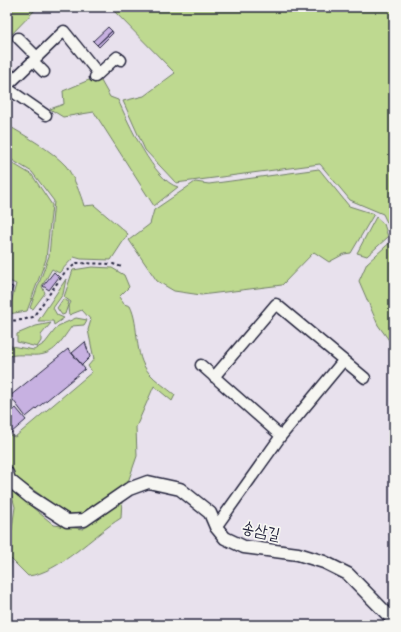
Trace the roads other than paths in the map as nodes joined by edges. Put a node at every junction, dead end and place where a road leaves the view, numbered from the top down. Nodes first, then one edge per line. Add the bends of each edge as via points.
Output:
1 (18, 38) dead end
2 (35, 59) junction
3 (121, 60) dead end
4 (44, 72) dead end
5 (7, 87) edge
6 (46, 115) dead end
7 (343, 361) junction
8 (202, 365) dead end
9 (214, 377) junction
10 (364, 378) dead end
11 (281, 436) junction
12 (7, 473) edge
13 (216, 527) junction
14 (394, 621) edge

1 - 2 street
2 - 3 street via 64,30 97,75 117,57
2 - 4 street
2 - 5 street
5 - 6 street
7 - 9 street via 276,304
7 - 10 street
7 - 11 street
8 - 9 street
9 - 11 street
11 - 13 street
12 - 13 street, 송삼길 via 9,480 30,497 67,521 84,520 129,489 148,482 180,490 210,513
13 - 14 street, 송삼길 via 224,538 244,547 298,554 324,562 348,574

